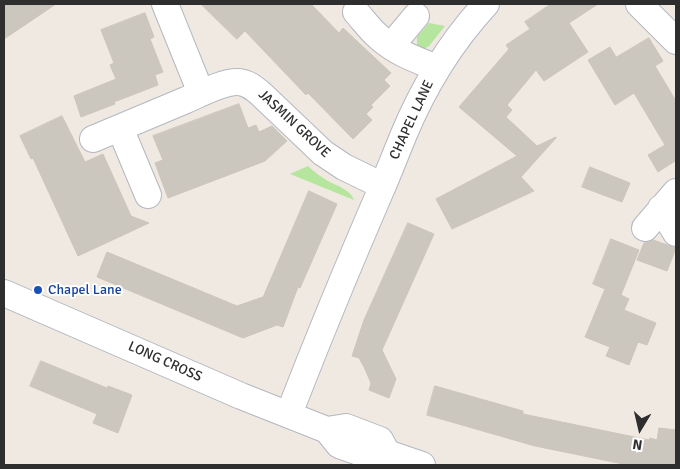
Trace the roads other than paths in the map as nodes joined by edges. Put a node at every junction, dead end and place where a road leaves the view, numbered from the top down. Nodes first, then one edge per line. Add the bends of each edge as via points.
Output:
1 (165, 4) edge
2 (486, 4) edge
3 (639, 4) edge
4 (356, 12) dead end
5 (416, 16) dead end
6 (676, 41) edge
7 (391, 46) junction
8 (437, 68) junction
9 (201, 93) junction
10 (120, 128) junction
11 (93, 139) dead end
12 (383, 186) junction
13 (148, 195) dead end
14 (661, 209) edge
15 (676, 233) edge
16 (4, 293) edge
17 (289, 414) junction
18 (422, 465) edge

1 - 9 street
2 - 8 street, CHAPEL LANE via 466,26
3 - 6 street
4 - 7 street
5 - 7 street
7 - 8 street
8 - 12 street, CHAPEL LANE via 404,133
9 - 10 street, JASMIN GROVE
9 - 12 street, JASMIN GROVE via 237,82 253,87 323,153
10 - 11 street, JASMIN GROVE
10 - 13 street
12 - 17 street, CHAPEL LANE
14 - 15 street
16 - 17 street, LONG CROSS
17 - 18 street, LONG CROSS via 327,430 346,427 380,440 387,453

